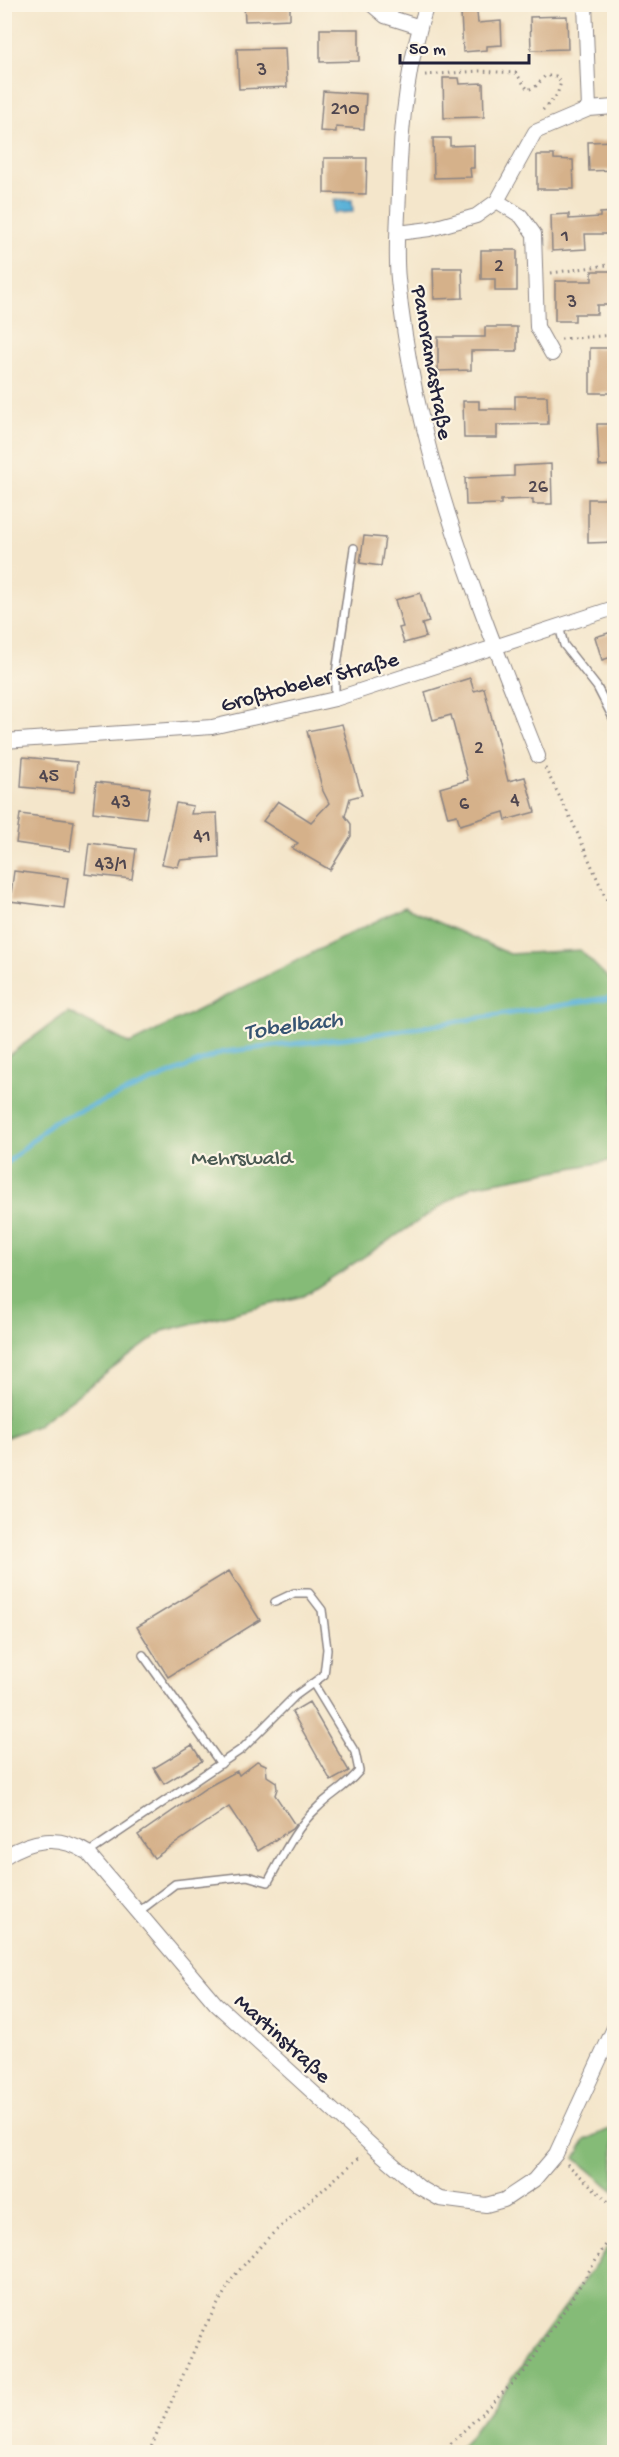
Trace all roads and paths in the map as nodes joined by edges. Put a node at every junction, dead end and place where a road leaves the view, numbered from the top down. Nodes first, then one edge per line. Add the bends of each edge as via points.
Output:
1 (371, 4) edge
2 (427, 4) edge
3 (585, 4) edge
4 (420, 27) junction
5 (410, 76) junction
6 (615, 107) edge
7 (589, 109) junction
8 (531, 139) junction
9 (497, 201) junction
10 (398, 233) junction
11 (615, 264) edge
12 (535, 275) junction
13 (615, 335) edge
14 (544, 341) junction
15 (552, 354) dead end
16 (354, 548) dead end
17 (615, 608) edge
18 (560, 626) junction
19 (495, 647) junction
20 (335, 699) junction
21 (615, 720) edge
22 (4, 741) edge
23 (538, 756) joint
24 (615, 916) edge
25 (275, 1602) dead end
26 (142, 1655) dead end
27 (313, 1683) junction
28 (221, 1764) junction
29 (88, 1853) junction
30 (4, 1857) edge
31 (137, 1913) junction
32 (615, 2028) edge
33 (372, 2146) junction
34 (556, 2154) junction
35 (615, 2207) edge
36 (615, 2232) edge
37 (149, 2452) edge
38 (442, 2452) edge

1 - 4 street via 385,16
2 - 4 street, Panoramastraße
3 - 7 street
4 - 5 street, Panoramastraße
5 - 8 path via 479,71 516,73 528,90 545,76 556,76 561,82 557,95 536,116
5 - 10 street, Panoramastraße via 399,139
6 - 7 street
7 - 8 street via 535,132
8 - 9 street
9 - 10 street via 476,216
9 - 12 street via 521,216 534,234
10 - 19 street, Panoramastraße via 397,276 404,338 424,433 458,546
11 - 12 path
12 - 14 street via 537,327
13 - 14 path
14 - 15 street
16 - 20 lane
17 - 18 street, Großtobeler Straße
18 - 19 street, Großtobeler Straße
18 - 21 lane via 564,645 597,687
19 - 20 street, Großtobeler Straße
19 - 23 street, Panoramastraße
20 - 22 street, Großtobeler Straße via 212,727
23 - 24 path
25 - 27 lane via 294,1593 309,1593 322,1610 327,1649 324,1675
26 - 28 lane
27 - 28 lane
27 - 31 lane via 355,1752 359,1771 347,1786 316,1808 268,1881 247,1876 175,1884
28 - 29 lane
29 - 30 street, Martinstraße via 52,1839 18,1848
29 - 31 street, Martinstraße
31 - 33 street, Martinstraße via 216,2004
32 - 34 street, Martinstraße
33 - 34 street, Martinstraße via 419,2187 440,2199 486,2205 517,2193
33 - 37 path via 270,2237 234,2276 204,2328
34 - 35 path
36 - 38 path via 526,2370

